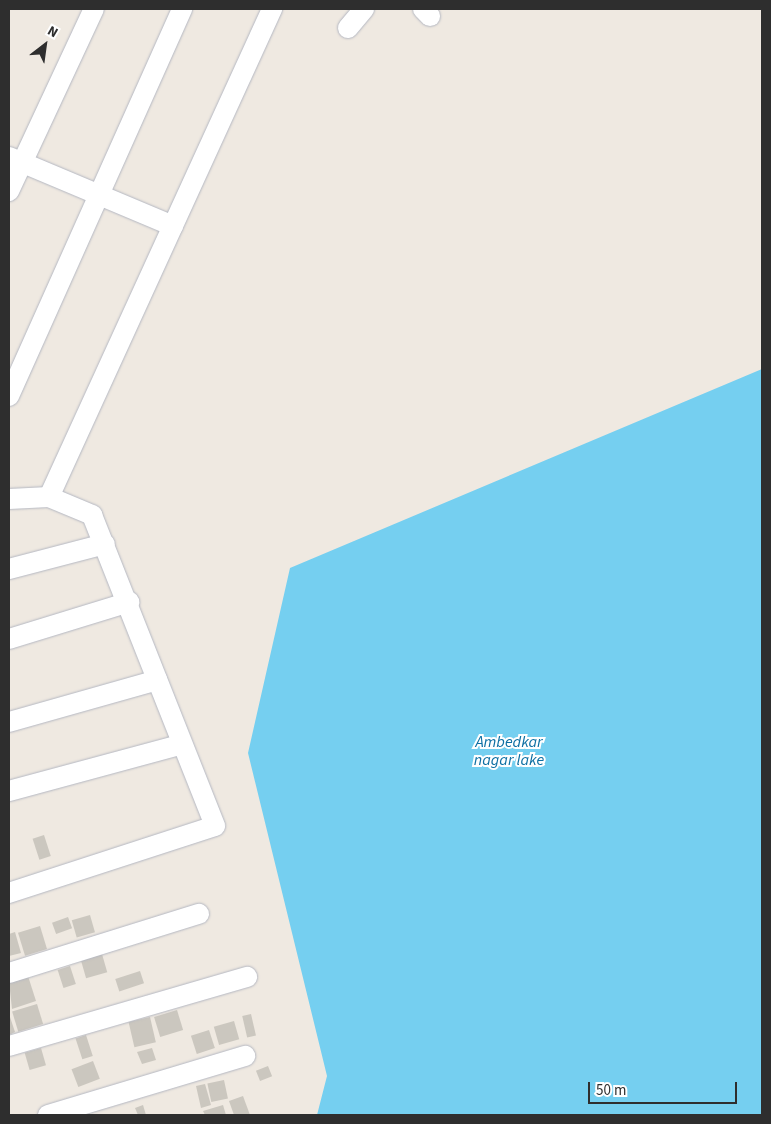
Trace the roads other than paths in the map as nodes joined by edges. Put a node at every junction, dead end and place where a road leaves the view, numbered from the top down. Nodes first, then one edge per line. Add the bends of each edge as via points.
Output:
1 (94, 9) edge
2 (182, 9) edge
3 (272, 9) edge
4 (364, 9) edge
5 (348, 28) dead end
6 (15, 160) edge
7 (9, 191) edge
8 (96, 195) junction
9 (173, 226) junction
10 (9, 396) edge
11 (50, 497) junction
12 (9, 499) edge
13 (104, 544) junction
14 (9, 569) edge
15 (129, 602) junction
16 (9, 639) edge
17 (156, 680) junction
18 (9, 722) edge
19 (179, 745) junction
20 (9, 791) edge
21 (9, 893) edge
22 (199, 914) dead end
23 (9, 973) edge
24 (247, 977) dead end
25 (9, 1046) edge
26 (245, 1056) dead end
27 (48, 1115) edge

1 - 6 street
2 - 8 street
3 - 9 street
4 - 5 street
6 - 7 street
6 - 8 street
8 - 9 street
8 - 10 street
9 - 11 street
11 - 12 street
11 - 13 street via 92,515
13 - 14 street
13 - 15 street
15 - 16 street
15 - 17 street
17 - 18 street
17 - 19 street
19 - 20 street
19 - 21 street via 215,826
22 - 23 street
24 - 25 street
26 - 27 street

